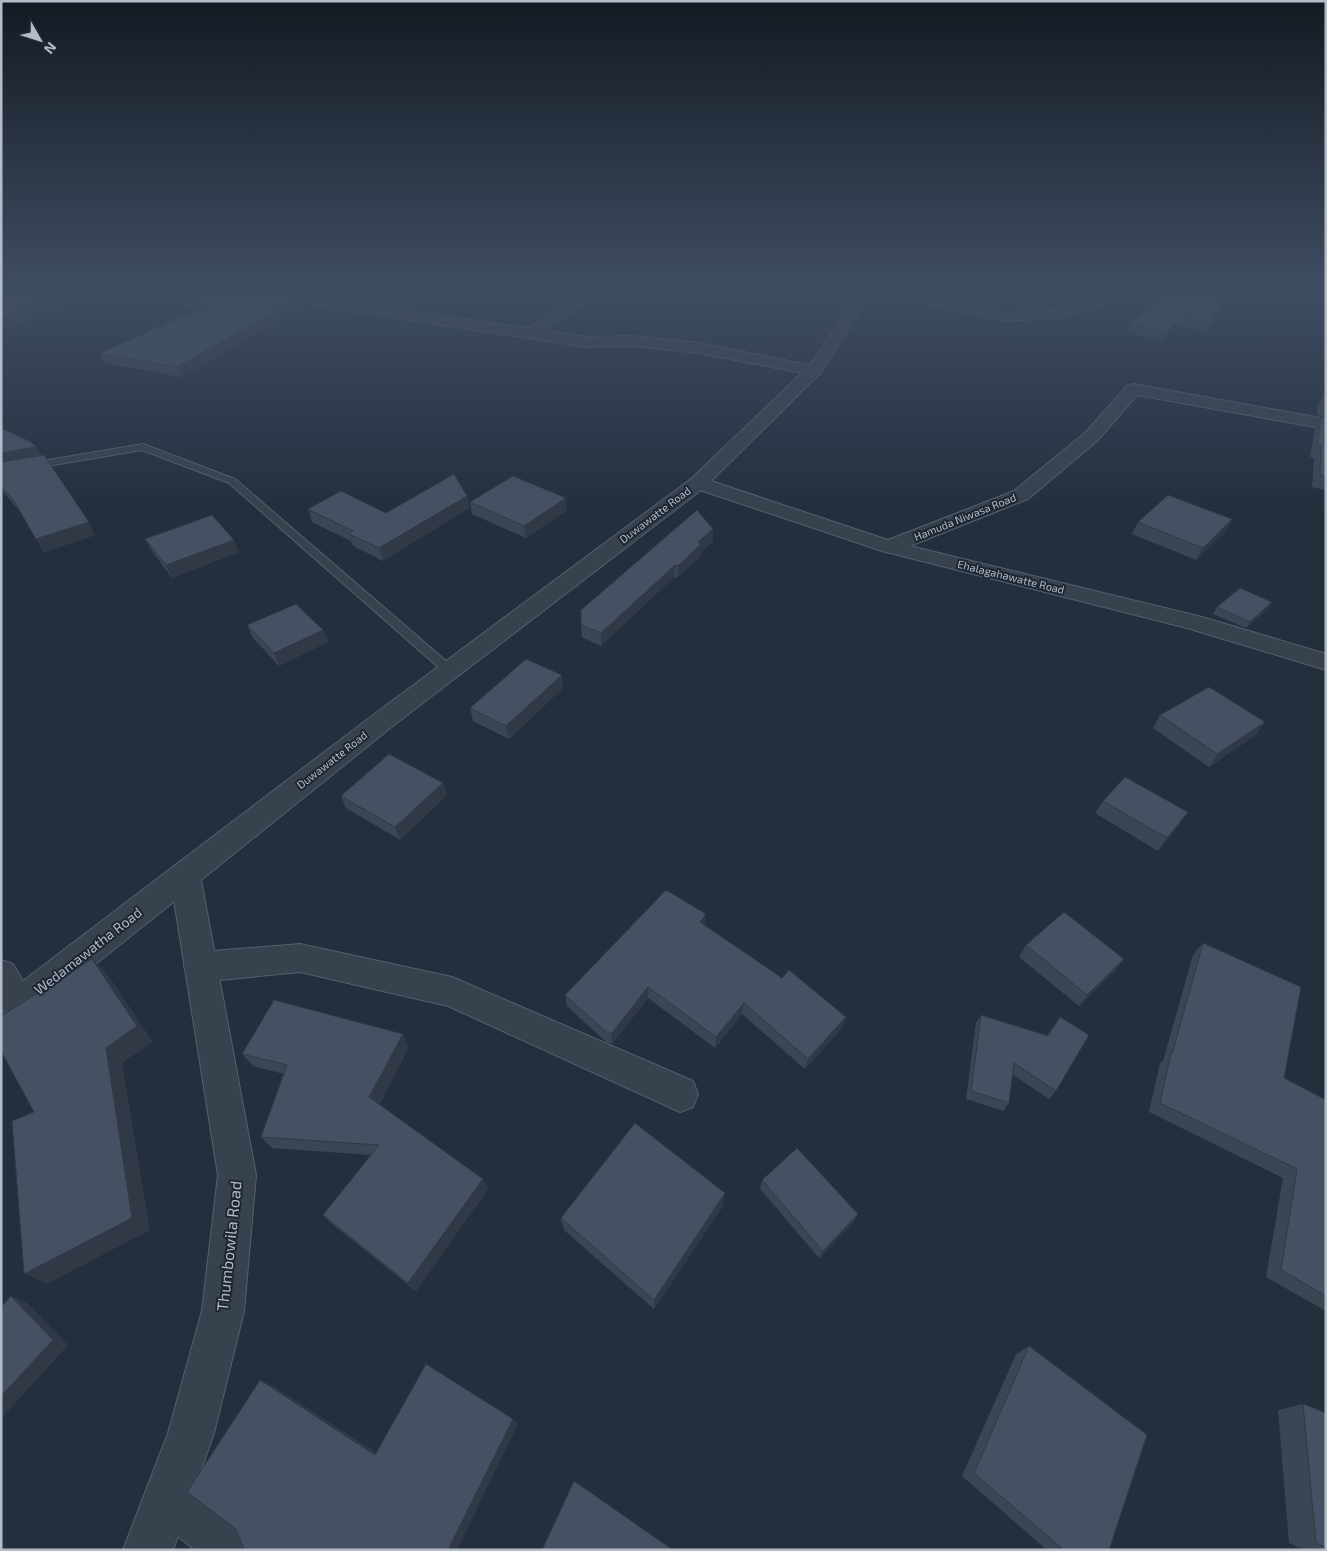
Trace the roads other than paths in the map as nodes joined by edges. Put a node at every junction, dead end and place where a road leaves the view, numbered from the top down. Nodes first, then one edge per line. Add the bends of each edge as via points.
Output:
1 (761, 360) edge
2 (821, 360) edge
3 (814, 371) junction
4 (1326, 424) edge
5 (1, 471) edge
6 (698, 482) junction
7 (889, 547) junction
8 (1326, 662) edge
9 (449, 670) junction
10 (184, 875) junction
11 (200, 967) junction
12 (1, 975) edge
13 (680, 1094) dead end
14 (168, 1498) junction
15 (148, 1550) edge
16 (235, 1550) edge

1 - 3 street
2 - 3 street, Duwawatte Road
3 - 6 street, Duwawatte Road
4 - 7 street, Hamuda Niwasa Road via 1133,389 1092,436 1021,495
5 - 9 lane via 142,447 232,481
6 - 7 street, Ehalagahawatte Road
6 - 9 street, Duwawatte Road
7 - 8 street, Ehalagahawatte Road via 1194,622
9 - 10 street, Duwawatte Road
10 - 11 street, Thumbowila Road
10 - 12 street, Wedamawatha Road via 18,1005
11 - 13 street via 300,958 452,992
11 - 14 street, Thumbowila Road via 237,1175 223,1311 192,1433
14 - 15 street, Thumbowila Road
14 - 16 street

